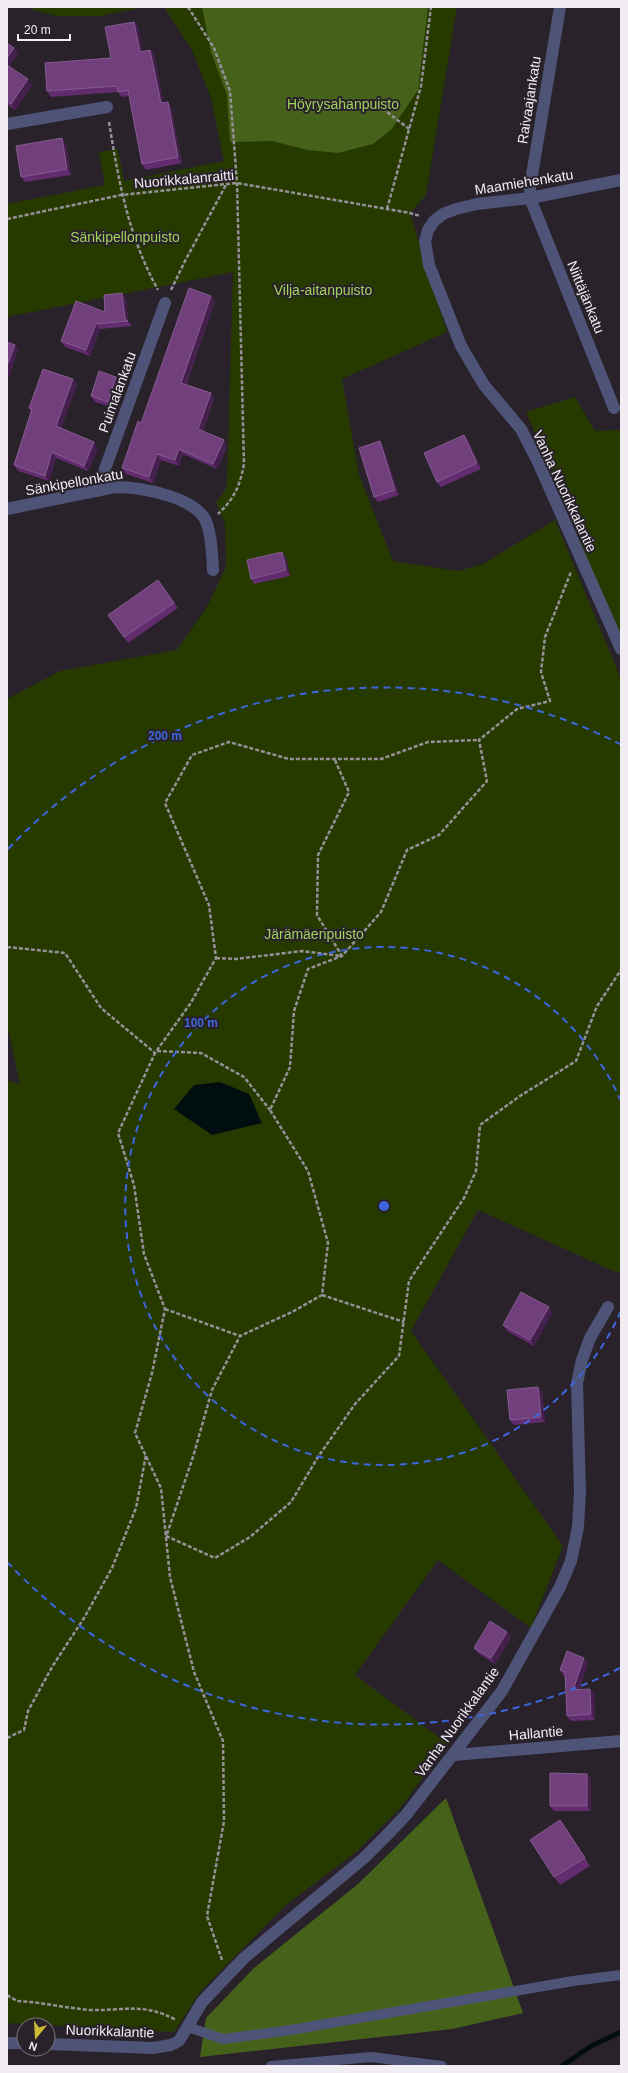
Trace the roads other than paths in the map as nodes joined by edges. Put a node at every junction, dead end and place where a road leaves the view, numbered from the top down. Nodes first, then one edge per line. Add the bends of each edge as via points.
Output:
1 (560, 7) edge
2 (107, 107) road end
3 (7, 124) edge
4 (621, 180) edge
5 (530, 198) junction
6 (434, 221) joint
7 (165, 303) road end
8 (614, 408) dead end
9 (97, 491) junction
10 (7, 509) edge
11 (214, 570) dead end
12 (621, 649) edge
13 (608, 1307) dead end
14 (621, 1741) edge
15 (454, 1754) junction
16 (621, 1975) edge
17 (188, 2027) junction
18 (56, 2044) edge
19 (171, 2045) joint
20 (271, 2066) edge
21 (439, 2066) edge

1 - 5 street, Raivaajankatu
2 - 3 street
4 - 5 street, Maamiehenkatu
5 - 6 street, Maamiehenkatu via 456,209
5 - 8 street, Niittäjänkatu
6 - 12 street, Vanha Nuorikkalantie via 425,241 426,252 439,294 461,346 484,385 521,429
7 - 9 street, Puimalankatu
9 - 10 street, Sänkipellonkatu
9 - 11 street, Sänkipellonkatu via 115,487 150,490 187,503 201,512 207,524
13 - 15 street, Vanha Nuorikkalantie via 590,1338 577,1383 580,1492 578,1527 571,1561 560,1587 502,1691
14 - 15 street, Hallantie
15 - 17 street, Vanha Nuorikkalantie via 406,1815 380,1842 244,1958 202,2002
16 - 17 lane via 223,2039
17 - 19 street, Vanha Nuorikkalantie via 179,2041
18 - 19 street, Nuorikkalantie via 153,2048
20 - 21 lane via 371,2057

